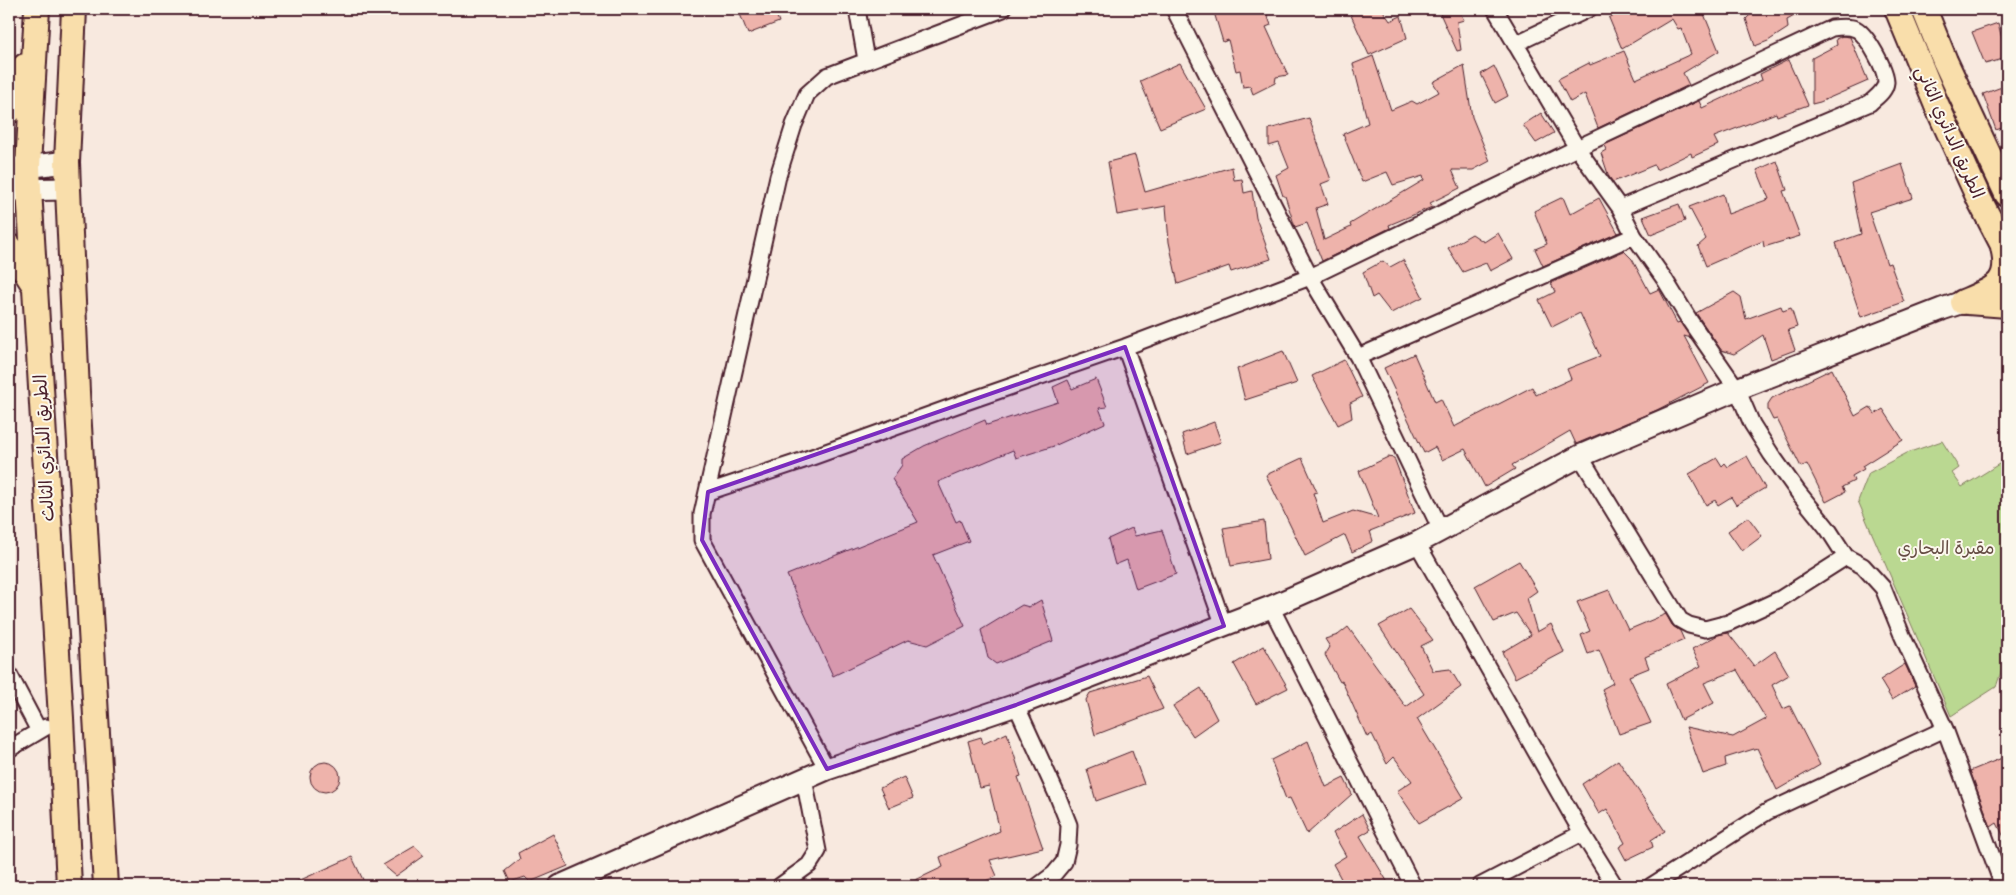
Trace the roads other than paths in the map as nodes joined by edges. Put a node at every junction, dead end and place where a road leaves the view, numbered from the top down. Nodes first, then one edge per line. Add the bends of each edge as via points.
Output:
1 (74, 9) edge
2 (857, 9) edge
3 (1174, 9) edge
4 (1495, 9) edge
5 (1589, 9) edge
6 (1897, 9) edge
7 (1924, 9) edge
8 (994, 11) edge
9 (36, 20) edge
10 (1515, 44) junction
11 (866, 60) junction
12 (9, 110) edge
13 (1577, 148) junction
14 (67, 162) junction
15 (19, 178) edge
16 (68, 189) junction
17 (2007, 194) edge
18 (1620, 208) junction
19 (1634, 236) junction
20 (9, 246) edge
21 (2005, 250) edge
22 (1310, 277) junction
23 (34, 285) junction
24 (2007, 298) edge
25 (1964, 302) junction
26 (2007, 305) edge
27 (1126, 347) junction
28 (1358, 358) junction
29 (1737, 389) junction
30 (1580, 456) junction
31 (708, 492) junction
32 (1441, 530) junction
33 (1417, 543) junction
34 (1846, 557) junction
35 (1271, 607) junction
36 (1224, 626) junction
37 (9, 674) edge
38 (1016, 705) junction
39 (61, 718) junction
40 (1945, 728) junction
41 (39, 731) junction
42 (9, 749) edge
43 (827, 769) junction
44 (804, 779) junction
45 (1582, 833) junction
46 (571, 884) edge
47 (69, 886) edge
48 (106, 886) edge
49 (780, 886) edge
50 (1038, 886) edge
51 (1413, 886) edge
52 (1480, 886) edge
53 (1615, 886) edge
54 (1650, 886) edge
55 (2002, 886) edge

1 - 14 main road, الطريق الدائري الثالث
2 - 11 street
3 - 22 street
4 - 10 street
5 - 10 street
6 - 21 main road, الطريق الدائري الثاني via 1937,106
7 - 17 main road, الطريق الدائري الثاني
8 - 11 street
9 - 12 main road
9 - 15 main road, الطريق الدائري الثالث
10 - 13 street
11 - 31 street via 827,76 807,94 794,125 778,176
13 - 18 street
13 - 18 street via 1832,28 1854,28 1862,33 1883,68 1886,82 1883,92 1870,103
13 - 22 street
14 - 15 street
14 - 16 main road, الطريق الدائري الثالث
15 - 16 street
15 - 23 main road, الطريق الدائري الثالث
16 - 48 main road, الطريق الدائري الثالث
18 - 19 street
19 - 28 street
19 - 29 street
20 - 23 main road
21 - 25 main road via 2007,260 2000,284
22 - 27 street
22 - 28 street
23 - 39 main road, الطريق الدائري الثالث
24 - 25 street
25 - 26 main road
25 - 29 street
27 - 31 street
27 - 36 street
28 - 32 street
29 - 30 street
29 - 34 street via 1752,424 1771,454
30 - 32 street
30 - 34 street via 1680,620 1689,625 1704,629 1728,623 1780,599
31 - 43 street via 702,514 702,540
32 - 33 street
33 - 35 street
33 - 45 street
34 - 40 street via 1863,566 1883,588
35 - 36 street
35 - 51 street
36 - 38 street
37 - 41 street
38 - 43 street
38 - 50 street via 1068,825 1064,862
39 - 41 street
39 - 47 main road, الطريق الدائري الثالث
40 - 54 street via 1767,812
40 - 55 street
41 - 42 street
43 - 44 street
44 - 46 street
44 - 49 street via 818,851 809,865
45 - 52 street
45 - 53 street

